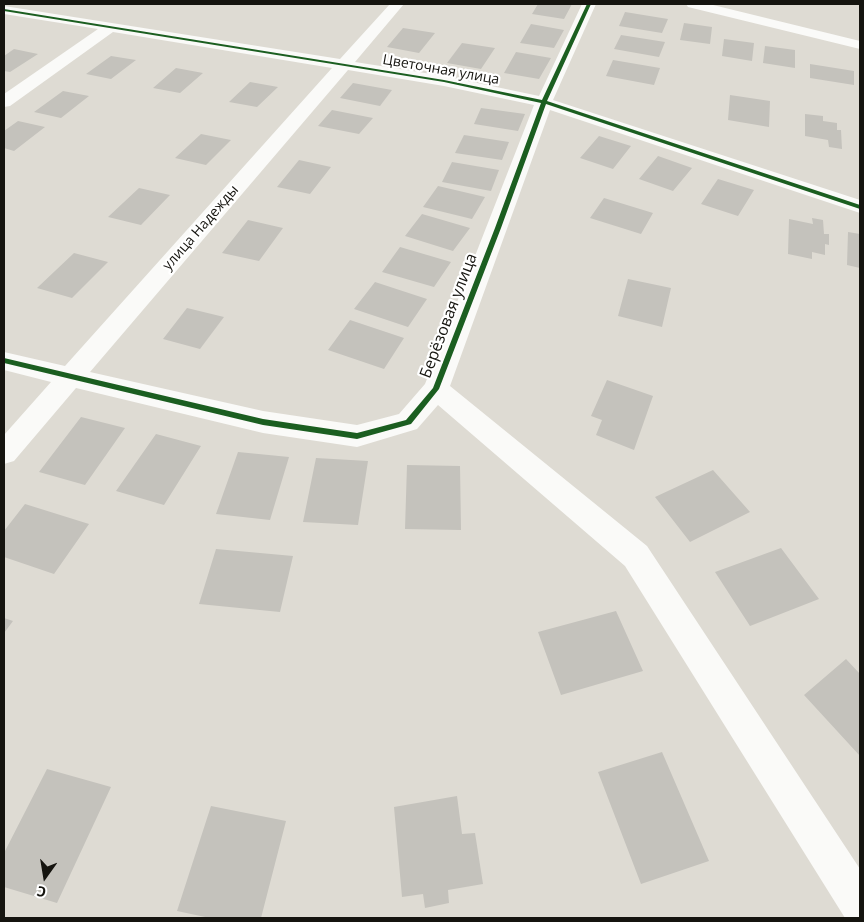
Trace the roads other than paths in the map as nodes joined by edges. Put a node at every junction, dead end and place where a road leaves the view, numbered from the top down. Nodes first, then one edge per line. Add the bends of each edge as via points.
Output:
1 (397, 4) edge
2 (589, 4) edge
3 (693, 4) edge
4 (4, 10) edge
5 (111, 27) junction
6 (860, 45) edge
7 (342, 66) junction
8 (4, 102) edge
9 (544, 102) junction
10 (860, 207) edge
11 (4, 361) edge
12 (71, 378) junction
13 (436, 389) junction
14 (4, 453) edge
15 (860, 905) edge

1 - 7 street, улица Надежды
2 - 9 street, Берёзовая улица
3 - 6 street
4 - 5 street, Цветочная улица
5 - 7 street, Цветочная улица
5 - 8 street
7 - 9 street, Цветочная улица via 444,81
7 - 12 street, улица Надежды
9 - 10 street, Цветочная улица
9 - 13 street, Берёзовая улица
11 - 12 street, Берёзовая улица
12 - 13 street, Берёзовая улица via 263,422 357,436 408,422
12 - 14 street, улица Надежды
13 - 15 street via 636,556

